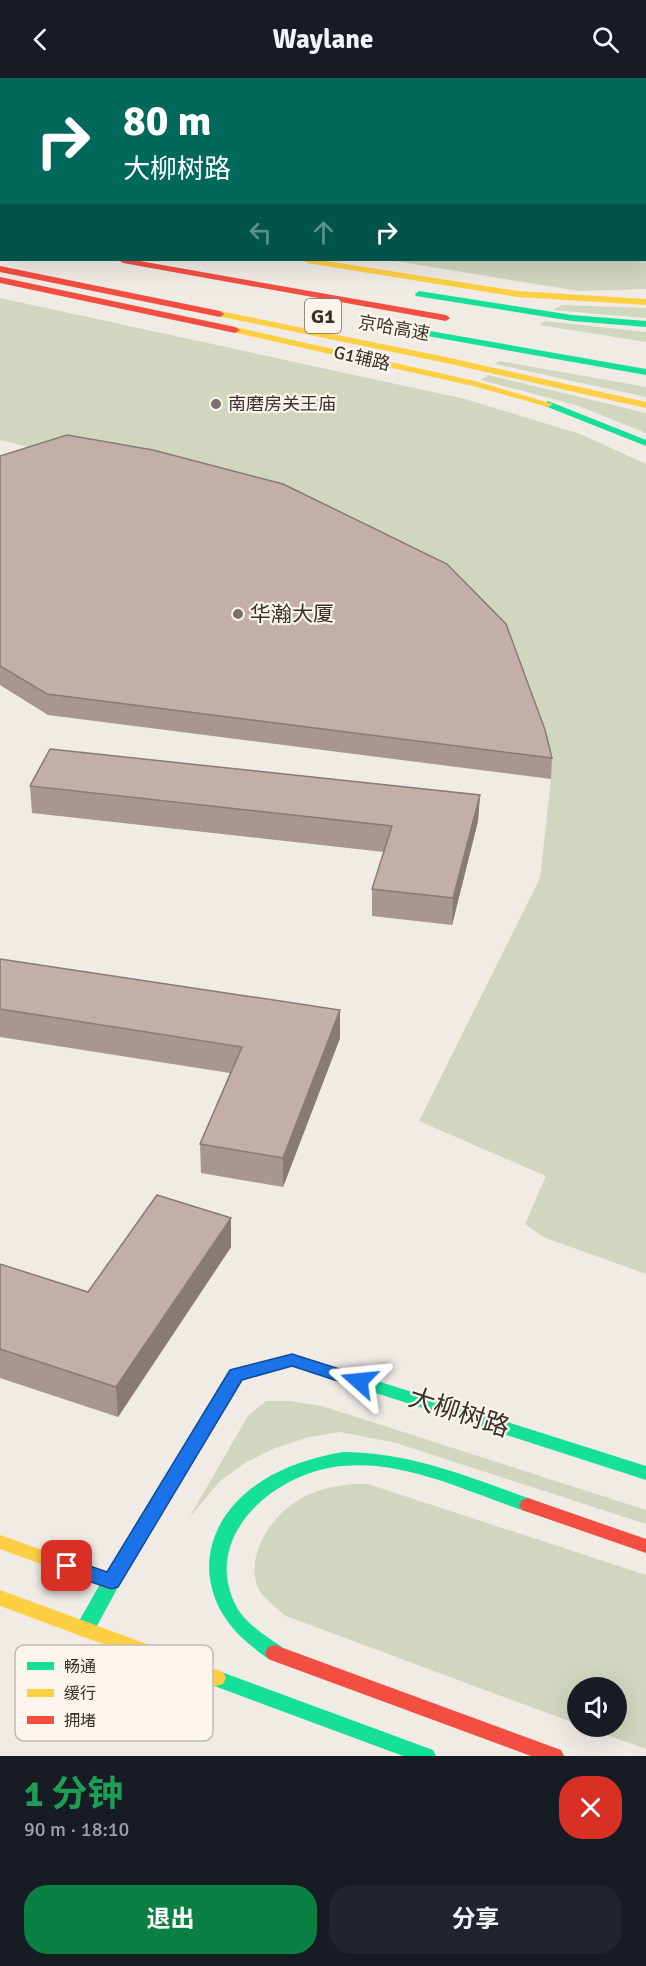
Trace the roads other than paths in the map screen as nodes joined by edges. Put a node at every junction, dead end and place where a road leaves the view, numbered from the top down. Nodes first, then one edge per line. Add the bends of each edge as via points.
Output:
1 (6, 261) edge
2 (129, 261) edge
3 (314, 261) edge
4 (0, 269) edge
5 (0, 280) edge
6 (176, 290) dead end
7 (404, 292) dead end
8 (646, 302) edge
9 (458, 320) dead end
10 (646, 324) edge
11 (399, 329) dead end
12 (646, 372) edge
13 (646, 405) edge
14 (646, 443) edge
15 (646, 1473) edge
16 (0, 1542) edge
17 (646, 1545) edge
18 (111, 1581) junction
19 (0, 1598) edge
20 (85, 1629) junction
21 (128, 1645) edge
22 (213, 1677) edge
23 (426, 1756) edge
24 (554, 1756) edge

1 - 6 main road
2 - 9 main road, 京哈高速 / G1
3 - 8 main road via 549,297
4 - 13 main road
5 - 14 main road, G1辅路 via 517,394
7 - 10 main road via 572,318
11 - 12 main road, 京哈高速
15 - 18 main road, 大柳树路 via 292,1360 236,1375
16 - 18 main road
17 - 24 main road via 388,1461 320,1462 285,1474 235,1515 223,1543 218,1575 226,1606 246,1633 280,1656
18 - 20 main road, 大柳树路
19 - 20 main road
20 - 21 main road
22 - 23 main road

